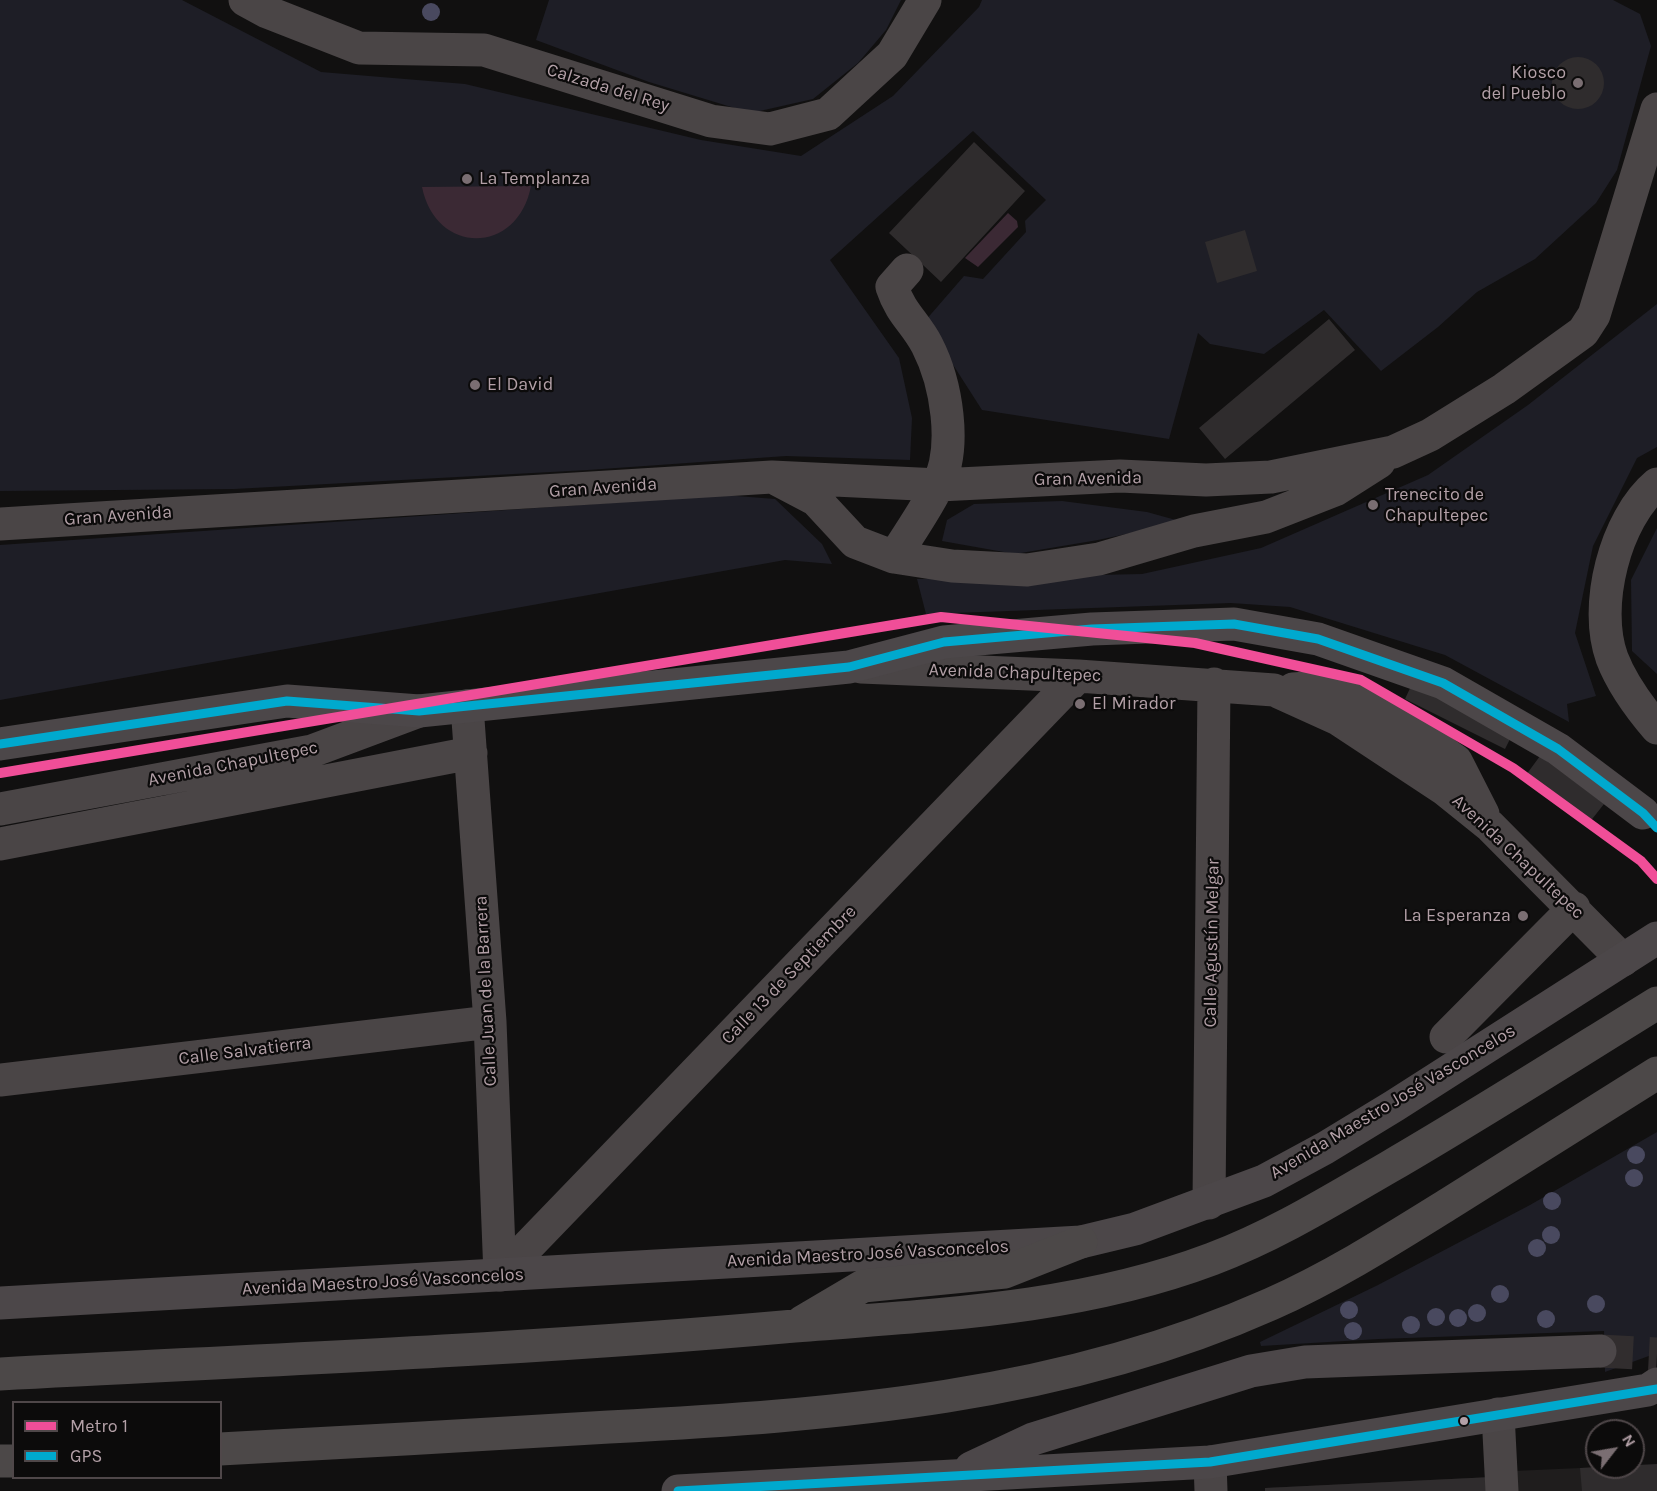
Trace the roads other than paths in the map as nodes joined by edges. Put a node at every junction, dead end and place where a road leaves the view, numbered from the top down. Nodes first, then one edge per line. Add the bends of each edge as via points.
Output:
1 (245, 0) edge
2 (925, 0) edge
3 (1657, 109) edge
4 (907, 270) dead end
5 (1393, 452) junction
6 (772, 477) junction
7 (1657, 484) edge
8 (939, 485) junction
9 (0, 524) edge
10 (894, 557) junction
11 (849, 667) junction
12 (1078, 676) junction
13 (1214, 684) junction
14 (467, 706) junction
15 (419, 711) junction
16 (1657, 728) edge
17 (0, 744) edge
18 (471, 753) junction
19 (0, 809) edge
20 (1643, 813) dead end
21 (0, 844) edge
22 (1574, 908) junction
23 (1657, 938) edge
24 (1623, 960) junction
25 (1657, 1003) edge
26 (489, 1022) junction
27 (1446, 1037) dead end
28 (1657, 1074) edge
29 (0, 1080) edge
30 (1209, 1203) junction
31 (1081, 1242) junction
32 (500, 1275) junction
33 (0, 1303) edge
34 (794, 1326) junction
35 (1600, 1351) tunnel mouth
36 (0, 1374) edge
37 (1654, 1388) edge
38 (1498, 1414) junction
39 (222, 1449) edge
40 (956, 1475) junction
41 (1210, 1476) edge
42 (678, 1491) edge
43 (1502, 1491) edge

1 - 2 street, Calzada del Rey via 358,48 484,50 711,121 770,129 828,114 892,55
3 - 5 street via 1594,315 1583,332 1504,389 1430,435
4 - 8 street via 892,286 899,307 926,342 940,372 948,414 945,462
5 - 8 street, Gran Avenida via 1271,477 1206,480 1120,476
5 - 10 street via 1335,490 1266,517 1194,531 1099,559 1027,570 952,566
6 - 8 street, Gran Avenida
6 - 9 street, Gran Avenida
6 - 10 street via 816,500 855,542
7 - 16 street via 1644,495 1624,530 1608,572 1606,616 1612,657 1627,689
8 - 10 street
11 - 12 street, Avenida Chapultepec
11 - 14 main road, Avenida Chapultepec
11 - 20 main road via 944,642 1092,629 1234,624 1318,639 1443,683 1557,749
12 - 13 street, Avenida Chapultepec
12 - 32 street, Calle 13 de Septiembre
13 - 22 street, Avenida Chapultepec via 1274,690 1338,719 1444,789 1490,826
13 - 30 street, Calle Agustín Melgar
14 - 15 main road, Avenida Chapultepec
14 - 18 street, Calle Juan de la Barrera
15 - 17 main road via 287,701
15 - 19 street, Avenida Chapultepec via 312,751
18 - 21 street, Avenida Chapultepec
18 - 26 street, Calle Juan de la Barrera
22 - 24 street, Avenida Chapultepec
22 - 27 street
23 - 24 main road, Avenida Maestro José Vasconcelos
24 - 30 main road, Avenida Maestro José Vasconcelos via 1325,1148 1264,1181
25 - 34 highway via 1370,1178 1279,1229 1214,1259 1067,1299 995,1310
26 - 29 street, Calle Salvatierra
26 - 32 street, Calle Juan de la Barrera
28 - 39 highway via 1370,1253 1272,1304 1127,1359 1030,1383 929,1401 830,1412
30 - 31 main road, Avenida Maestro José Vasconcelos via 1135,1229
31 - 32 main road, Avenida Maestro José Vasconcelos
31 - 34 highway via 1005,1272 863,1286
32 - 33 main road, Avenida Maestro José Vasconcelos
34 - 36 highway via 701,1335
35 - 40 main road via 1305,1362 1251,1371 1033,1439
37 - 38 main road
38 - 41 main road
38 - 43 street
40 - 41 main road
40 - 42 main road

